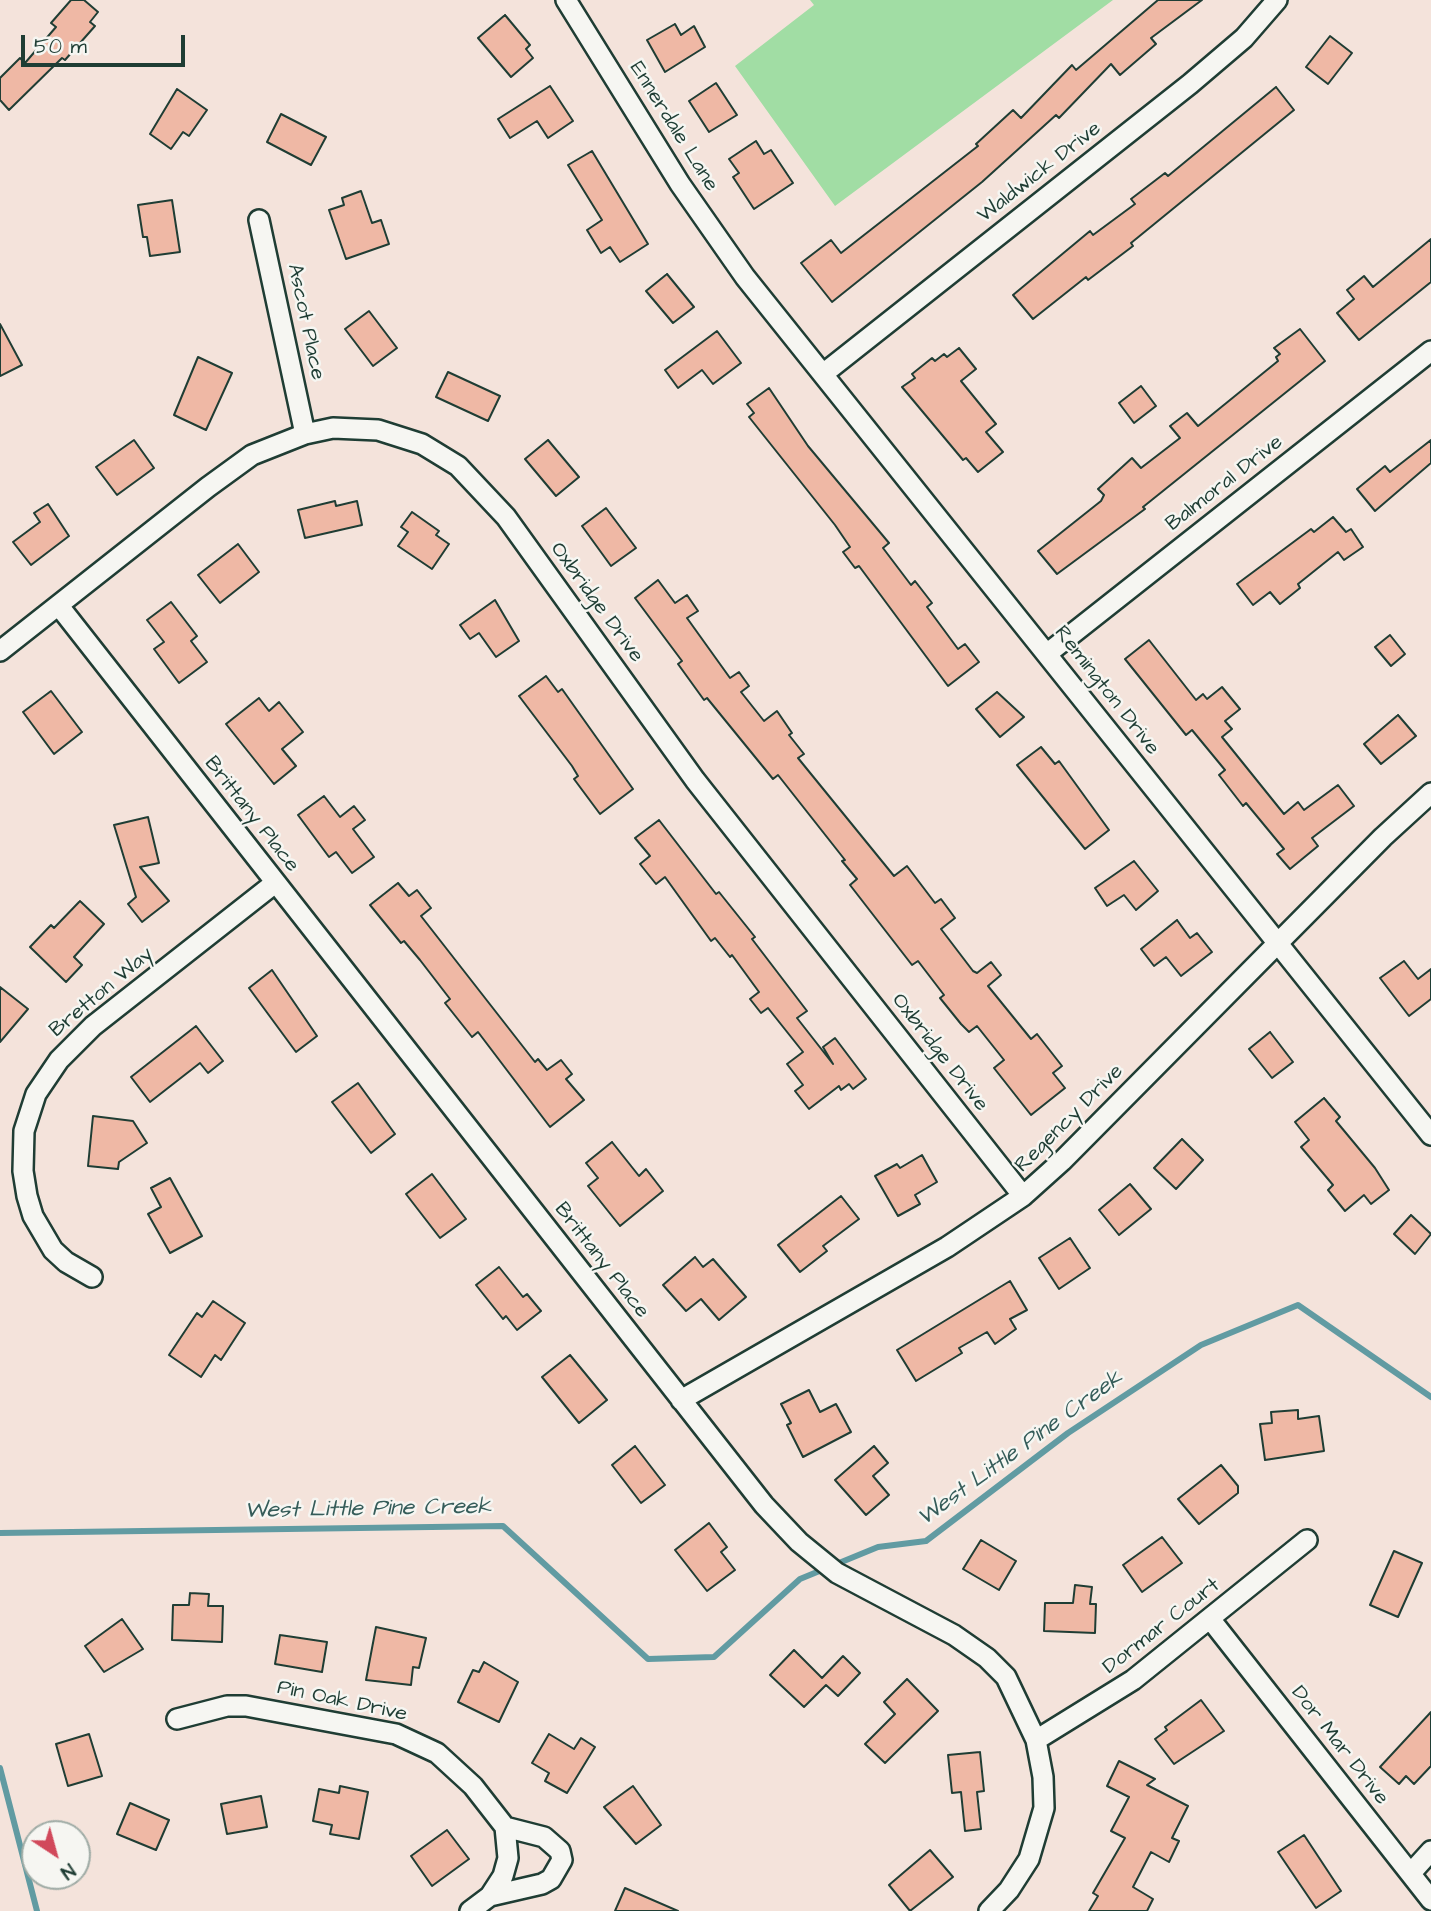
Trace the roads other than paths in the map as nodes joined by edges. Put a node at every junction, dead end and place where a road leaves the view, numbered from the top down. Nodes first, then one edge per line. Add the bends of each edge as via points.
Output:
1 (566, 0) edge
2 (1277, 0) edge
3 (259, 220) dead end
4 (745, 277) joint
5 (1431, 351) edge
6 (823, 374) junction
7 (306, 434) junction
8 (59, 606) junction
9 (0, 651) edge
10 (1048, 653) junction
11 (1431, 793) edge
12 (275, 883) junction
13 (1276, 944) junction
14 (1431, 1135) edge
15 (1023, 1196) junction
16 (92, 1277) dead end
17 (681, 1400) junction
18 (1307, 1539) dead end
19 (1211, 1620) junction
20 (177, 1719) dead end
21 (1036, 1740) junction
22 (505, 1827) junction
23 (1431, 1851) edge
24 (1411, 1873) junction
25 (490, 1896) junction
26 (1431, 1900) edge
27 (470, 1911) edge
28 (989, 1911) edge

1 - 4 street, Ennerdale Lane via 680,184
2 - 6 street, Waldwick Drive via 1244,38 1190,84
3 - 7 street, Ascot Place
4 - 6 street, Remington Drive
5 - 10 street, Balmoral Drive
6 - 10 street, Remington Drive
7 - 8 street, Oxbridge Drive via 237,465
7 - 15 street, Oxbridge Drive via 357,427 401,436 441,454 487,494 695,780
8 - 9 street, Oxbridge Drive
8 - 12 street, Brittany Place
10 - 13 street, Remington Drive
11 - 13 street, Regency Drive
12 - 16 street, Bretton Way via 93,1026 59,1060 36,1094 24,1131 23,1171 33,1216 53,1250
12 - 17 street, Brittany Place
13 - 14 street, Remington Drive
13 - 15 street, Regency Drive
15 - 17 street, Regency Drive via 947,1247
17 - 21 street, Brittany Place via 764,1506 819,1558 837,1573 954,1635 987,1658 1014,1688
18 - 19 street, Dormar Court
19 - 21 street, Dormar Court via 1133,1680
19 - 24 street, Dor Mar Drive
20 - 22 street, Pin Oak Drive via 237,1705 403,1737 452,1765
21 - 28 street, Brittany Place via 1044,1791 1036,1843 1019,1876
22 - 25 street via 507,1866
22 - 25 street via 544,1837 560,1851 562,1860 551,1879 542,1884
23 - 24 street
24 - 26 street, Dor Mar Drive
25 - 27 street

